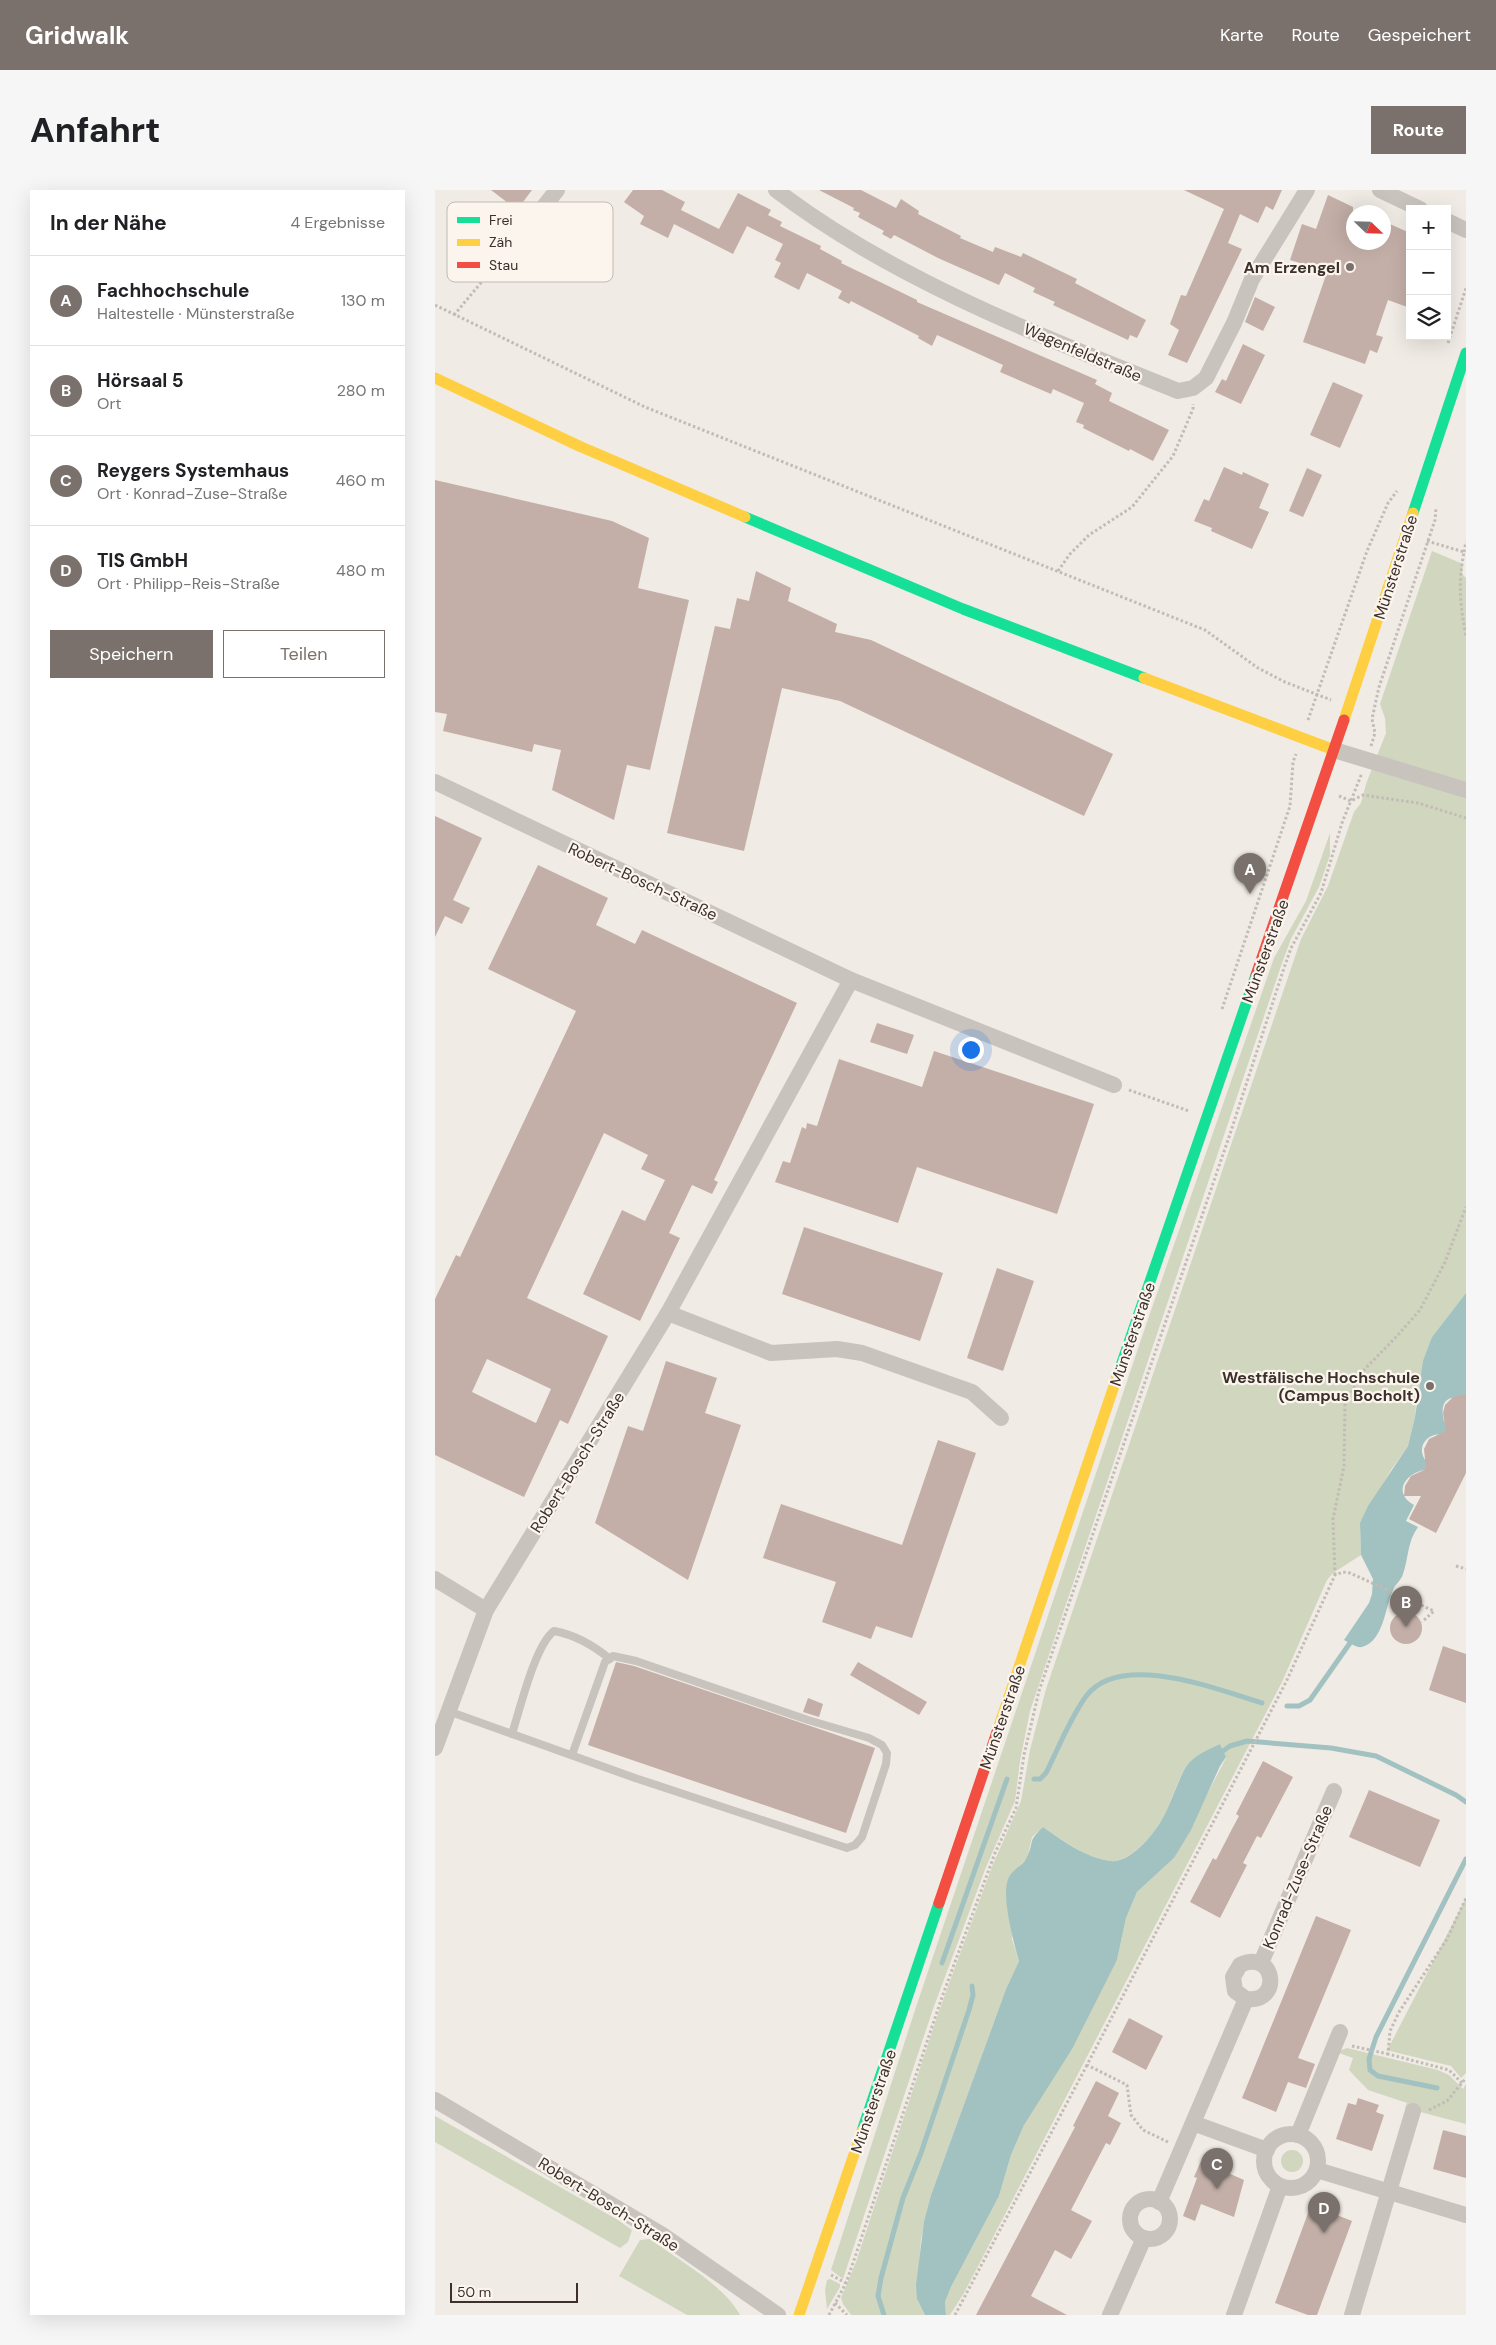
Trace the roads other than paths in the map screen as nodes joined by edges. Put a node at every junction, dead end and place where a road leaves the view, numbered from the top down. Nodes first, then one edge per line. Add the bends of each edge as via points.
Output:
1 (557, 190) edge
2 (776, 190) edge
3 (1307, 190) edge
4 (1380, 190) edge
5 (548, 202) edge
6 (1412, 205) edge
7 (1451, 223) edge
8 (1466, 230) edge
9 (1466, 353) edge
10 (435, 378) edge
11 (1334, 750) junction
12 (435, 782) edge
13 (1466, 790) edge
14 (851, 980) junction
15 (1114, 1085) road end
16 (668, 1313) junction
17 (1001, 1418) dead end
18 (435, 1579) edge
19 (486, 1610) junction
20 (609, 1659) junction
21 (448, 1711) junction
22 (512, 1734) junction
23 (435, 1748) edge
24 (572, 1755) junction
25 (1334, 1791) dead end
26 (1261, 1963) junction
27 (1246, 1999) junction
28 (1340, 2032) dead end
29 (435, 2100) edge
30 (1413, 2112) road end
31 (1193, 2123) junction
32 (1298, 2135) junction
33 (1267, 2150) junction
34 (1317, 2170) junction
35 (1280, 2186) junction
36 (1388, 2193) junction
37 (1159, 2202) junction
38 (1466, 2215) edge
39 (1144, 2238) junction
40 (778, 2315) edge
41 (799, 2315) edge
42 (1110, 2315) edge
43 (1233, 2315) edge
44 (1352, 2315) edge

1 - 5 street
2 - 3 street, Wagenfeldstraße via 839,233 959,299 1178,391 1193,388 1206,378 1252,279
4 - 6 street
7 - 8 street
9 - 11 main road, Münsterstraße
10 - 11 main road via 579,446 963,609
11 - 13 street
11 - 41 main road, Münsterstraße
12 - 14 street, Robert-Bosch-Straße
14 - 15 street, Robert-Bosch-Straße
14 - 16 street, Robert-Bosch-Straße
16 - 17 street via 771,1353 837,1349 863,1353 972,1392
16 - 19 street, Robert-Bosch-Straße
18 - 19 street
19 - 21 street, Robert-Bosch-Straße
20 - 22 lane via 569,1634 555,1631 547,1636
20 - 24 lane via 605,1662
20 - 24 lane via 613,1656 636,1661 882,1745 887,1753 886,1764 862,1837 855,1845 838,1847
21 - 22 lane
21 - 23 street, Robert-Bosch-Straße
22 - 24 lane
25 - 26 street, Konrad-Zuse-Straße
26 - 27 street, Konrad-Zuse-Straße via 1271,1978 1269,1989 1259,1998
26 - 27 street, Konrad-Zuse-Straße via 1247,1962 1235,1970 1235,1991
27 - 31 street
28 - 32 street
29 - 40 street, Robert-Bosch-Straße via 664,2236
30 - 36 street
31 - 33 street
31 - 37 street
32 - 33 street via 1280,2137
32 - 34 street via 1315,2149
33 - 35 street via 1265,2167
34 - 35 street via 1306,2184 1289,2188
34 - 36 street
35 - 43 street
36 - 38 street
36 - 44 street
37 - 39 street via 1168,2212 1169,2226 1156,2238
37 - 39 street via 1144,2200 1133,2209 1130,2223 1133,2230
39 - 42 street

